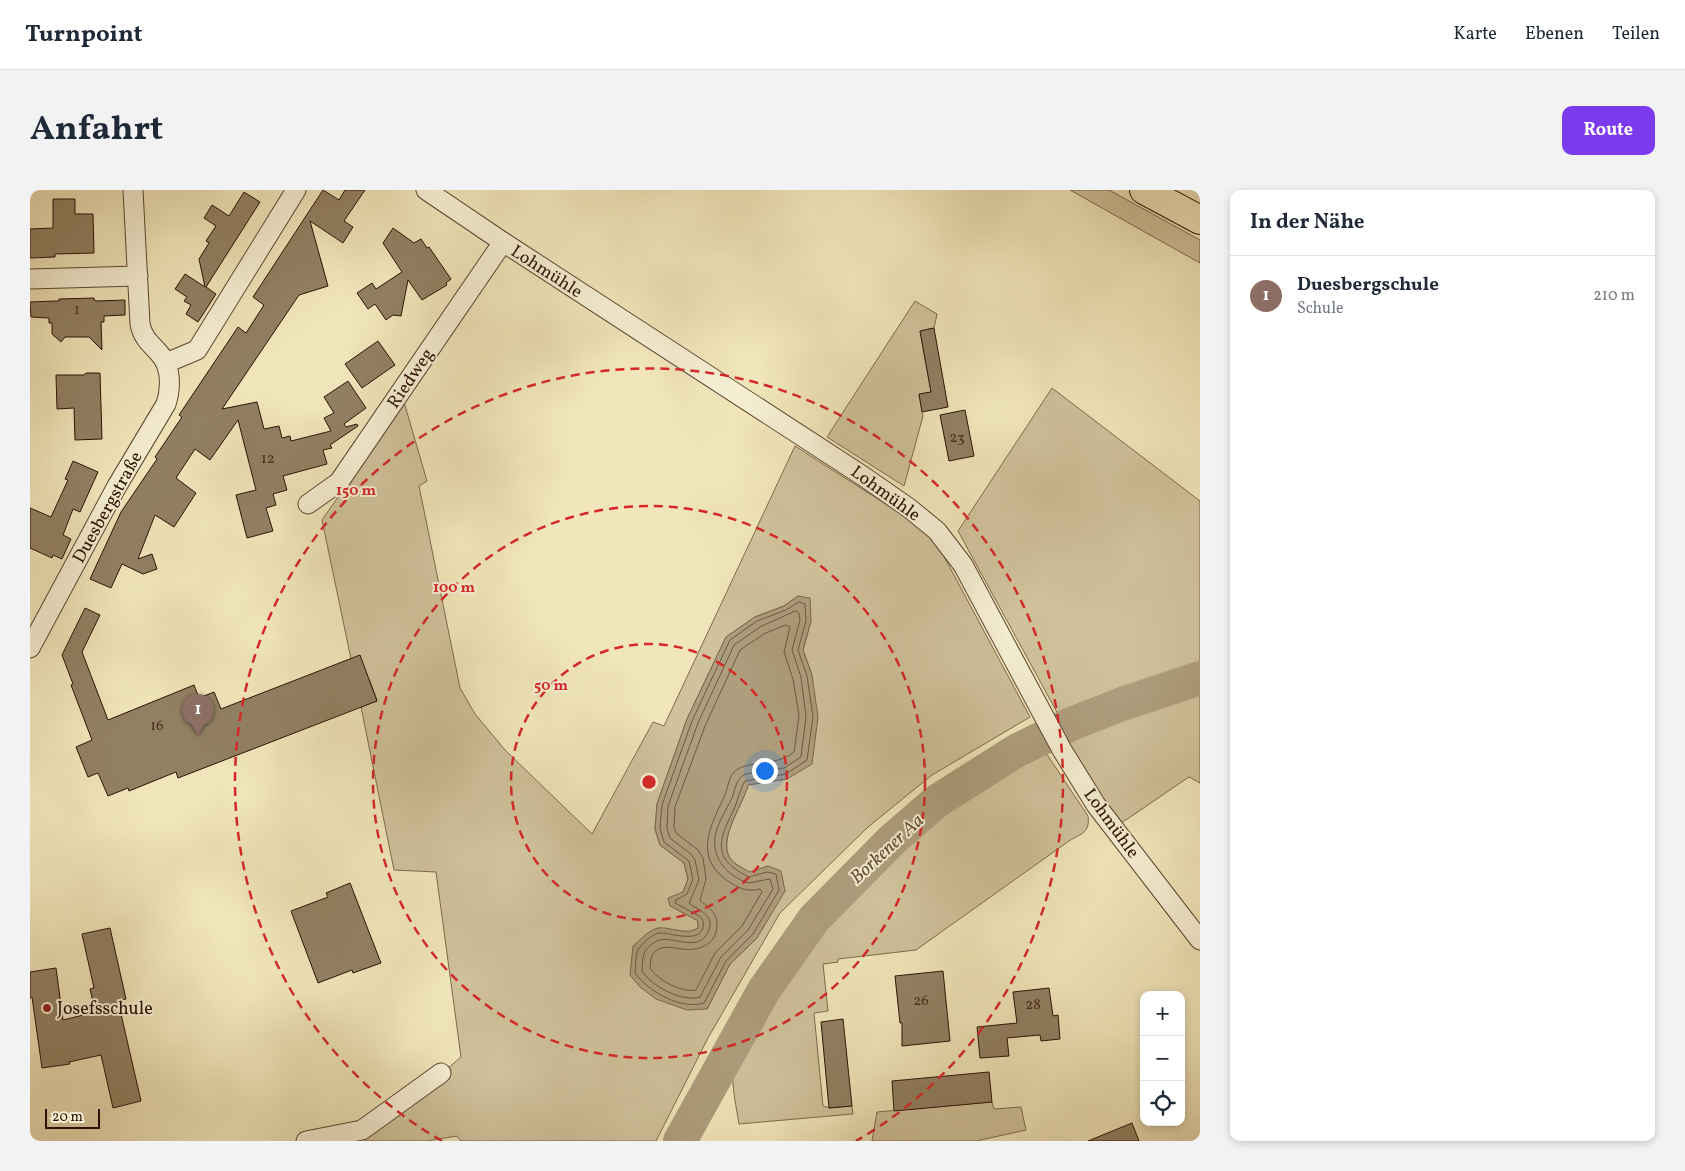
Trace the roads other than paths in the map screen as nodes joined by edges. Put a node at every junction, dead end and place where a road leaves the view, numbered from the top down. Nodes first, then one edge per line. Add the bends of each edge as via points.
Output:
1 (133, 190) edge
2 (296, 190) edge
3 (426, 190) edge
4 (1144, 190) edge
5 (1178, 190) edge
6 (1200, 202) edge
7 (1200, 220) edge
8 (503, 242) junction
9 (138, 276) junction
10 (30, 279) edge
11 (166, 363) junction
12 (308, 504) dead end
13 (30, 648) edge
14 (1200, 940) edge
15 (441, 1073) dead end
16 (306, 1141) edge

1 - 9 street
2 - 11 street via 197,350
3 - 8 street, Lohmühle
4 - 7 highway
5 - 6 highway
8 - 12 street, Riedweg via 339,482
8 - 14 street, Lohmühle via 863,476 937,531 963,565 1062,750 1096,805
9 - 10 street
9 - 11 street via 142,333
11 - 13 street, Duesbergstraße via 169,395 166,404 117,486
15 - 16 street via 362,1130

